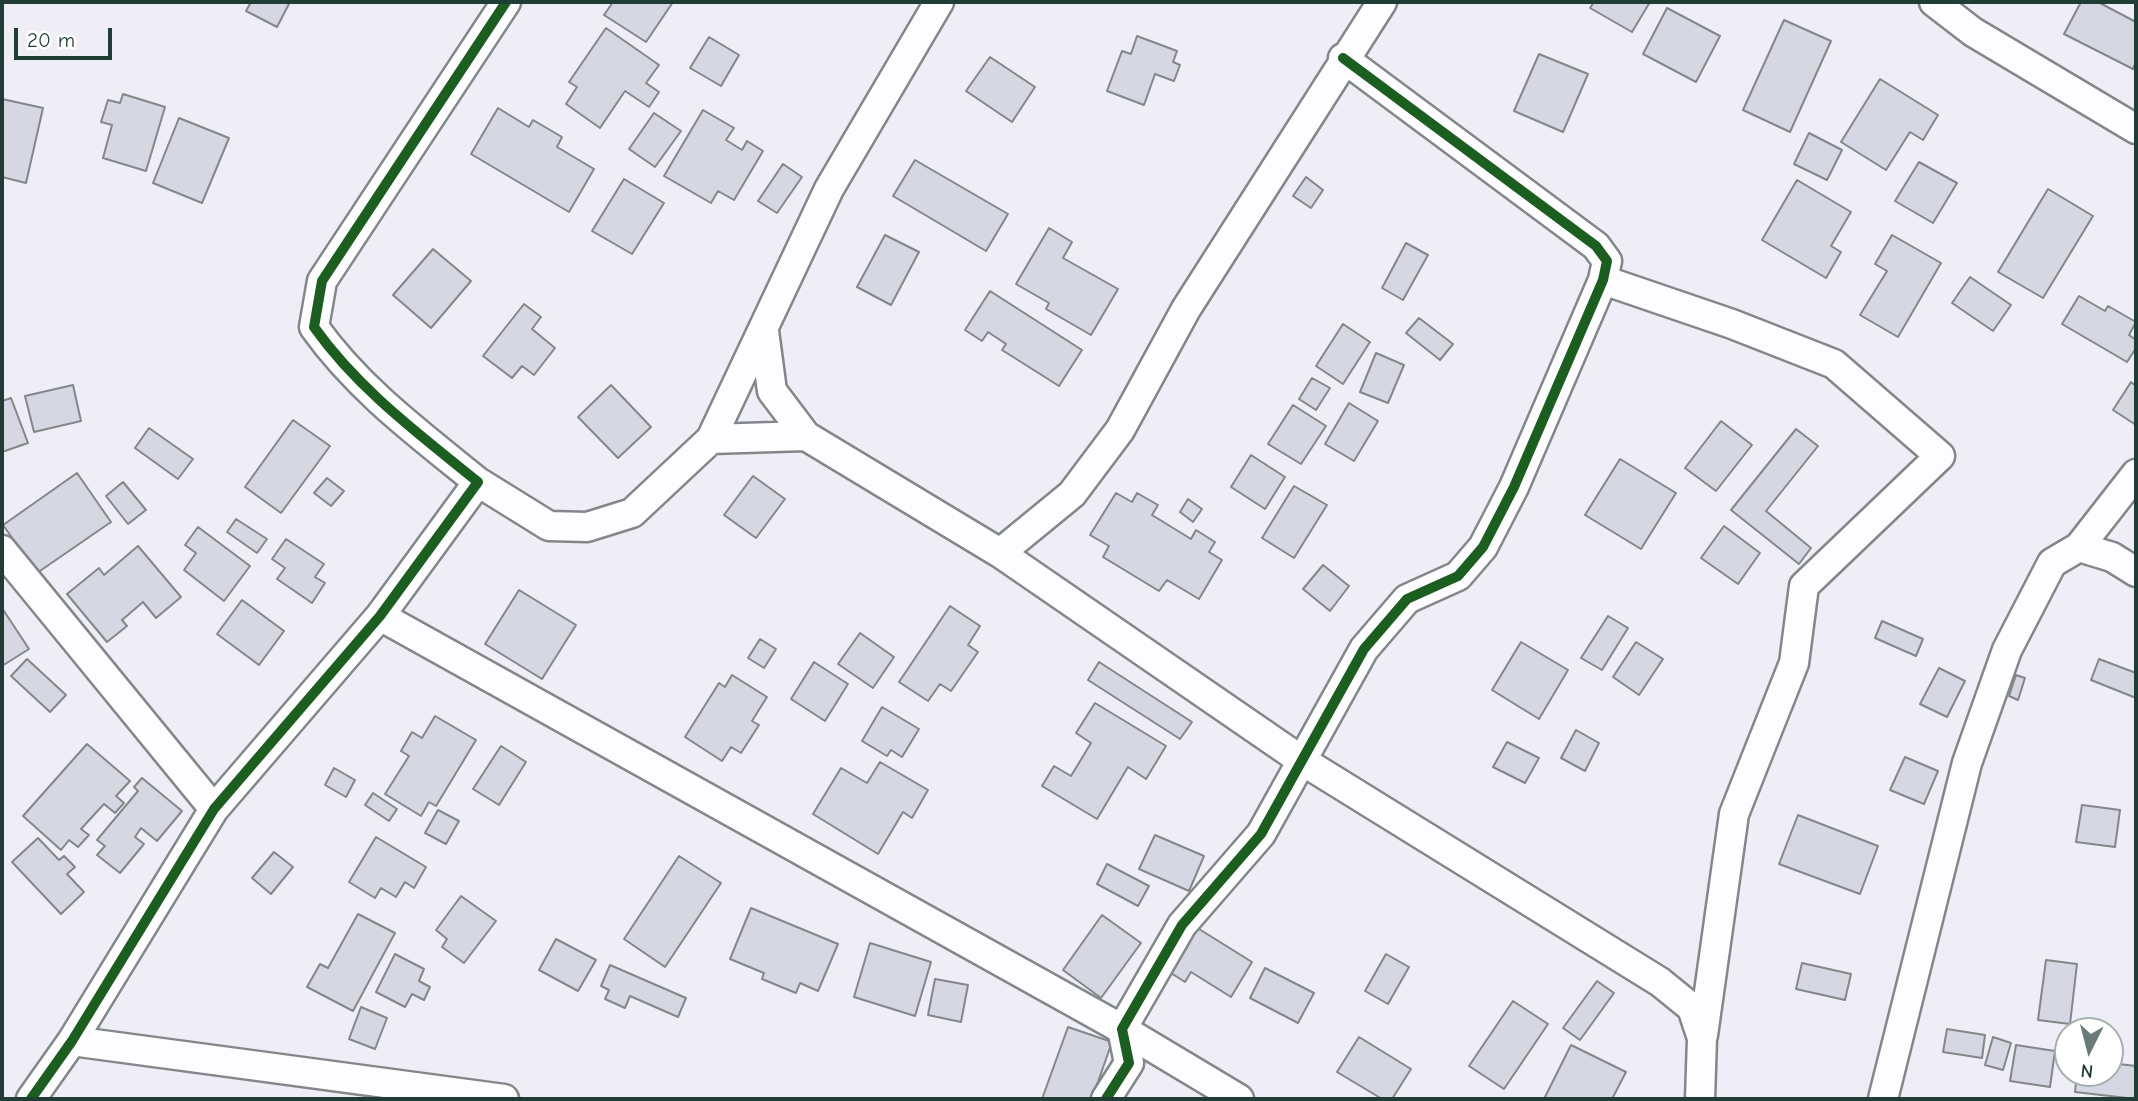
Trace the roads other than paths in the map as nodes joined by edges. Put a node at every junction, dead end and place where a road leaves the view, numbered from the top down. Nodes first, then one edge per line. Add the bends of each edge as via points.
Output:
1 (506, 2) edge
2 (939, 2) edge
3 (1382, 2) edge
4 (1934, 2) edge
5 (1343, 58) junction
6 (2136, 129) edge
7 (1604, 280) junction
8 (764, 331) junction
9 (806, 436) junction
10 (710, 439) junction
11 (2136, 474) edge
12 (478, 482) junction
13 (2079, 547) junction
14 (2, 550) edge
15 (1000, 553) junction
16 (2136, 572) edge
17 (380, 616) junction
18 (1301, 760) junction
19 (214, 809) junction
20 (1122, 1029) junction
21 (1702, 1038) junction
22 (72, 1041) junction
23 (31, 1099) edge
24 (504, 1099) edge
25 (1106, 1099) edge
26 (1239, 1099) edge
27 (1700, 1099) edge
28 (1883, 1099) edge

1 - 12 street via 322,281 314,327 338,361
2 - 8 street via 828,189
3 - 5 street
4 - 6 street via 1973,32
5 - 7 street via 1596,246 1607,261
5 - 15 street via 1186,309 1119,430 1072,494
7 - 18 street via 1483,547 1458,576 1407,599 1364,649
7 - 21 street via 1834,364 1940,456 1804,586 1794,663 1734,814
8 - 9 street via 772,391
8 - 10 street
9 - 10 street
9 - 15 street
10 - 12 street via 632,513 587,527 549,526
11 - 13 street
12 - 17 street
13 - 16 street via 2112,557
13 - 28 street via 2052,563 2007,650 1967,763
14 - 19 street
15 - 18 street
17 - 19 street
17 - 20 street
18 - 20 street via 1261,834 1182,925
18 - 21 street via 1660,982 1692,1008
19 - 22 street
20 - 25 street via 1129,1063
20 - 26 street
21 - 27 street
22 - 23 street
22 - 24 street

